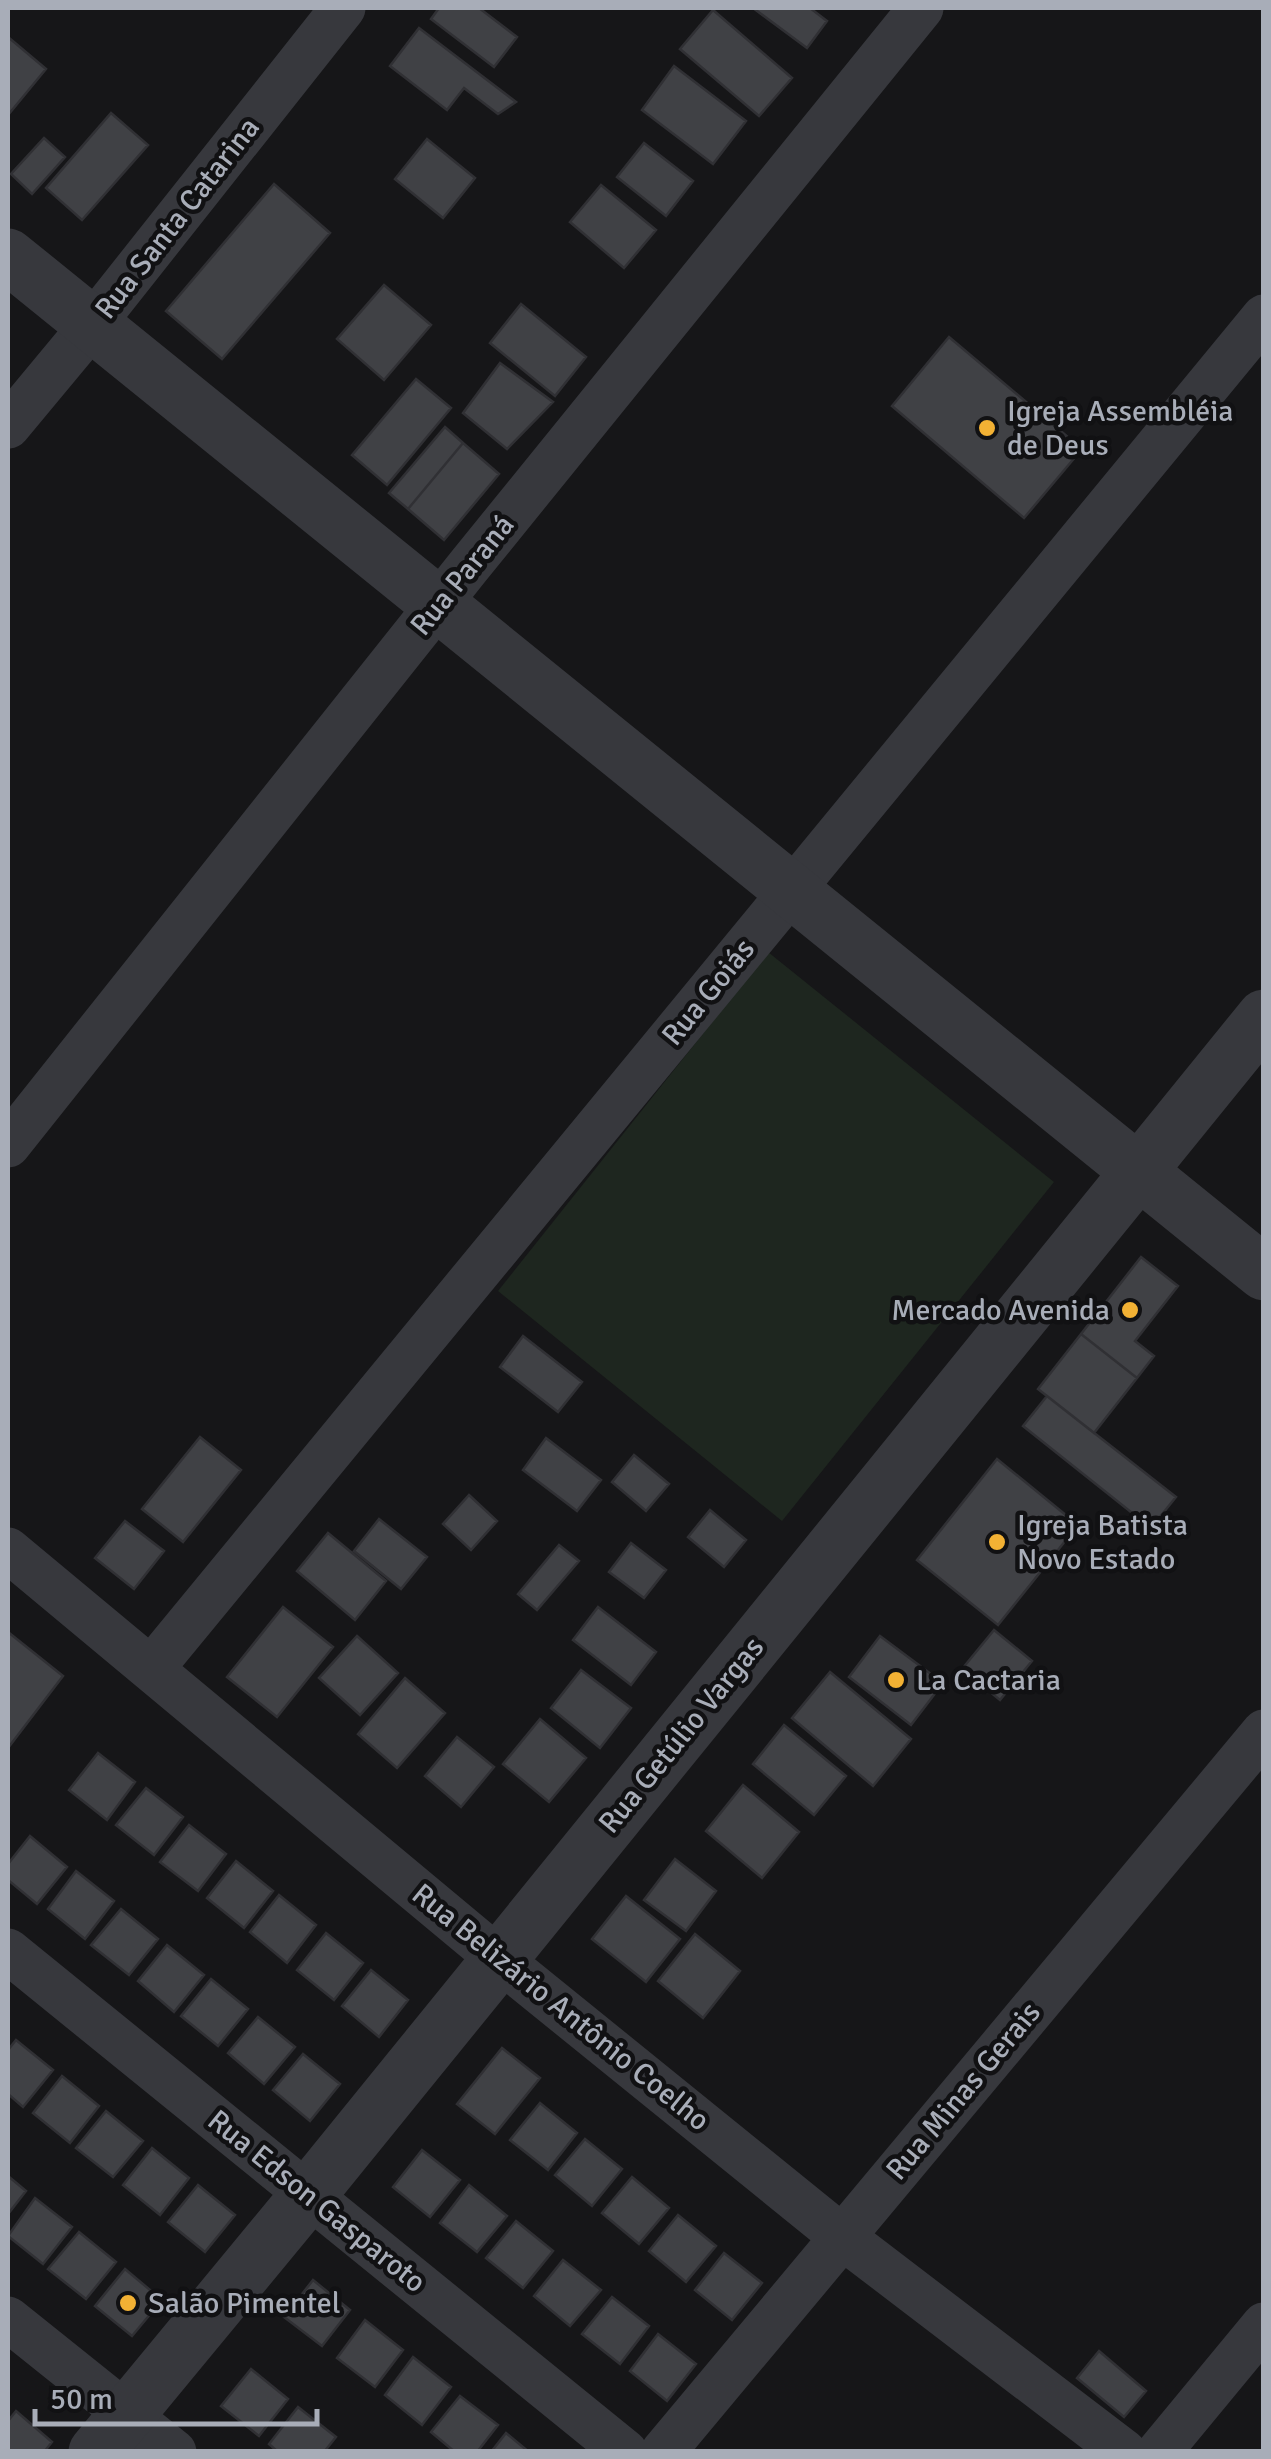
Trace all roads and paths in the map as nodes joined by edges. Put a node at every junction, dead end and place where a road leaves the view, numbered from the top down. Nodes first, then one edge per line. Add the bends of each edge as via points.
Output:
1 (343, 8) edge
2 (921, 8) edge
3 (8, 256) edge
4 (1264, 317) edge
5 (92, 325) junction
6 (8, 426) edge
7 (438, 604) junction
8 (792, 890) junction
9 (1264, 1017) edge
10 (8, 1145) edge
11 (1137, 1172) junction
12 (1264, 1273) edge
13 (8, 1550) edge
14 (152, 1668) junction
15 (1264, 1732) edge
16 (8, 1951) edge
17 (499, 1959) junction
18 (309, 2194) junction
19 (841, 2236) junction
20 (8, 2318) edge
21 (1264, 2325) edge
22 (112, 2432) edge
23 (174, 2452) edge
24 (625, 2452) edge
25 (663, 2452) edge
26 (1124, 2452) edge
27 (1159, 2452) edge

1 - 5 street, Rua Santa Catarina
2 - 7 street, Rua Paraná
3 - 5 street
4 - 8 street, Rua Goiás
5 - 6 street, Rua Santa Catarina
5 - 7 street
7 - 8 street
7 - 10 street, Rua Paraná
8 - 11 street
8 - 14 street, Rua Goiás
9 - 11 street, Rua Getúlio Vargas
11 - 12 street
11 - 17 street, Rua Getúlio Vargas
13 - 14 street, Rua Belizário Antônio Coelho
14 - 17 street, Rua Belizário Antônio Coelho
15 - 19 street, Rua Minas Gerais
16 - 18 street, Rua Edson Gasparoto
17 - 18 street, Rua Getúlio Vargas
17 - 19 street, Rua Belizário Antônio Coelho
18 - 22 street, Rua Getúlio Vargas
18 - 24 street, Rua Edson Gasparoto
19 - 25 street, Rua Minas Gerais
19 - 26 street, Rua Belizário Antônio Coelho
20 - 22 street
21 - 27 street
22 - 23 street

